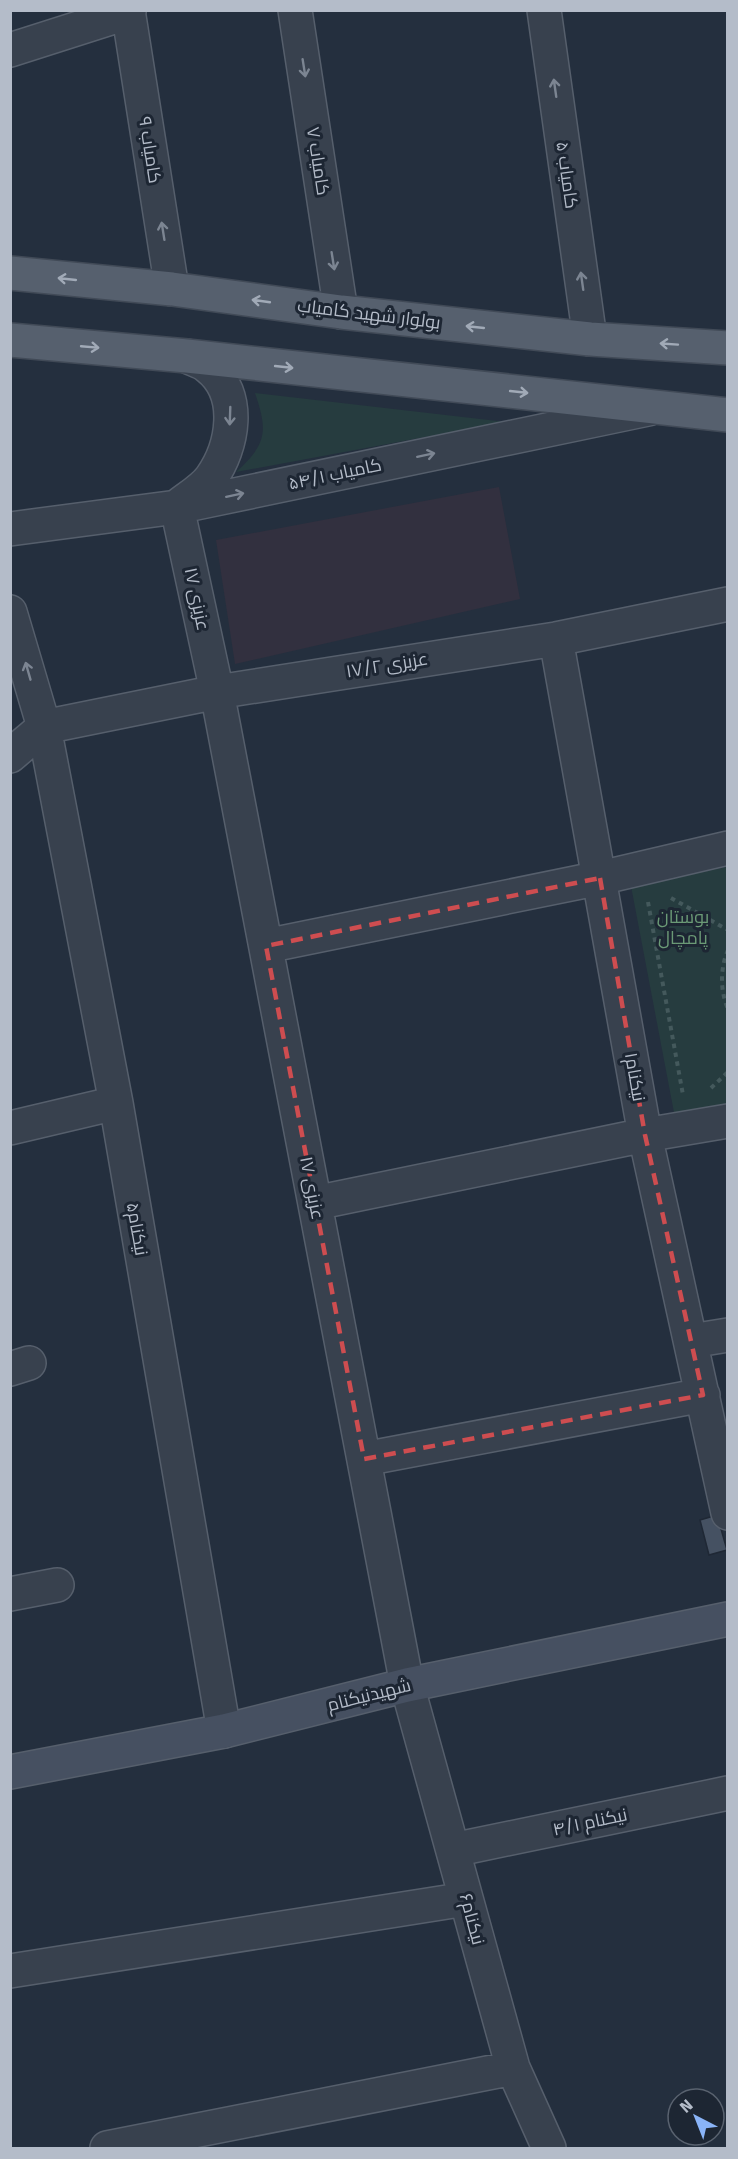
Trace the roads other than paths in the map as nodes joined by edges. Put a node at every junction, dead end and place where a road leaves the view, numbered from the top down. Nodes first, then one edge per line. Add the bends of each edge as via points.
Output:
1 (295, 10) edge
2 (544, 10) edge
3 (128, 11) edge
4 (10, 50) edge
5 (10, 273) edge
6 (172, 289) junction
7 (341, 312) junction
8 (590, 339) junction
9 (10, 340) edge
10 (728, 348) edge
11 (187, 356) junction
12 (658, 407) junction
13 (728, 415) edge
14 (177, 507) junction
15 (10, 530) edge
16 (728, 604) edge
17 (10, 612) edge
18 (556, 639) junction
19 (217, 692) junction
20 (44, 727) junction
21 (10, 756) edge
22 (728, 848) edge
23 (600, 878) junction
24 (266, 946) junction
25 (116, 1103) junction
26 (728, 1121) edge
27 (10, 1128) edge
28 (645, 1135) junction
29 (315, 1203) junction
30 (728, 1335) edge
31 (691, 1341) junction
32 (702, 1395) junction
33 (364, 1459) junction
34 (728, 1513) edge
35 (57, 1585) dead end
36 (10, 1594) edge
37 (728, 1619) edge
38 (407, 1685) junction
39 (224, 1731) junction
40 (10, 1772) edge
41 (728, 1793) edge
42 (453, 1850) junction
43 (466, 1899) junction
44 (10, 1971) edge
45 (513, 2068) junction
46 (107, 2148) edge
47 (549, 2148) edge

1 -> 7 street, کامیاب ۷
8 -> 2 street, کامیاب ۵
3 - 4 street
6 -> 3 street, کامیاب ۹
6 -> 5 main road, بولوار شهید کامیاب
7 -> 6 main road, بولوار شهید کامیاب
8 -> 7 main road, بولوار شهید کامیاب
10 -> 8 main road, بولوار شهید کامیاب
9 -> 11 main road
11 -> 12 main road
11 -> 14 street via 208,366 223,383 231,405 230,427 226,453 210,480
12 - 13 main road
14 -> 12 street, کامیاب ۵۴/۱
14 - 15 street, کامیاب ۵۴/۱
14 - 19 street, عزیزی ۱۷
16 - 18 street, عزیزی ۱۷/۲
20 -> 17 street, نیکنام۵
18 - 19 street, عزیزی ۱۷/۲
18 - 23 street, نیکنام۱
19 - 20 street
19 - 24 street, عزیزی ۱۷
20 - 21 street
20 - 25 street, نیکنام۵
22 - 23 street
23 - 24 street
23 - 28 street, نیکنام۱
24 - 29 street, عزیزی ۱۷
25 - 27 street
25 - 39 street, نیکنام۵
26 - 28 street
28 - 29 street
28 - 31 street, نیکنام۱
29 - 33 street, عزیزی ۱۷
30 - 31 street
31 - 32 street, نیکنام۱
32 - 33 street
32 - 34 street, نیکنام۱
33 - 38 street, عزیزی ۱۷
35 - 36 street
37 - 38 street, شهیدنیکنام
38 - 39 street, شهیدنیکنام
38 - 42 street, نیکنام۶
39 - 40 street, شهیدنیکنام
41 - 42 street, نیکنام ۴/۱
42 - 43 street, نیکنام۶
43 - 44 street
43 - 45 street, نیکنام۶
45 - 46 street
45 - 47 street, نیکنام۶

